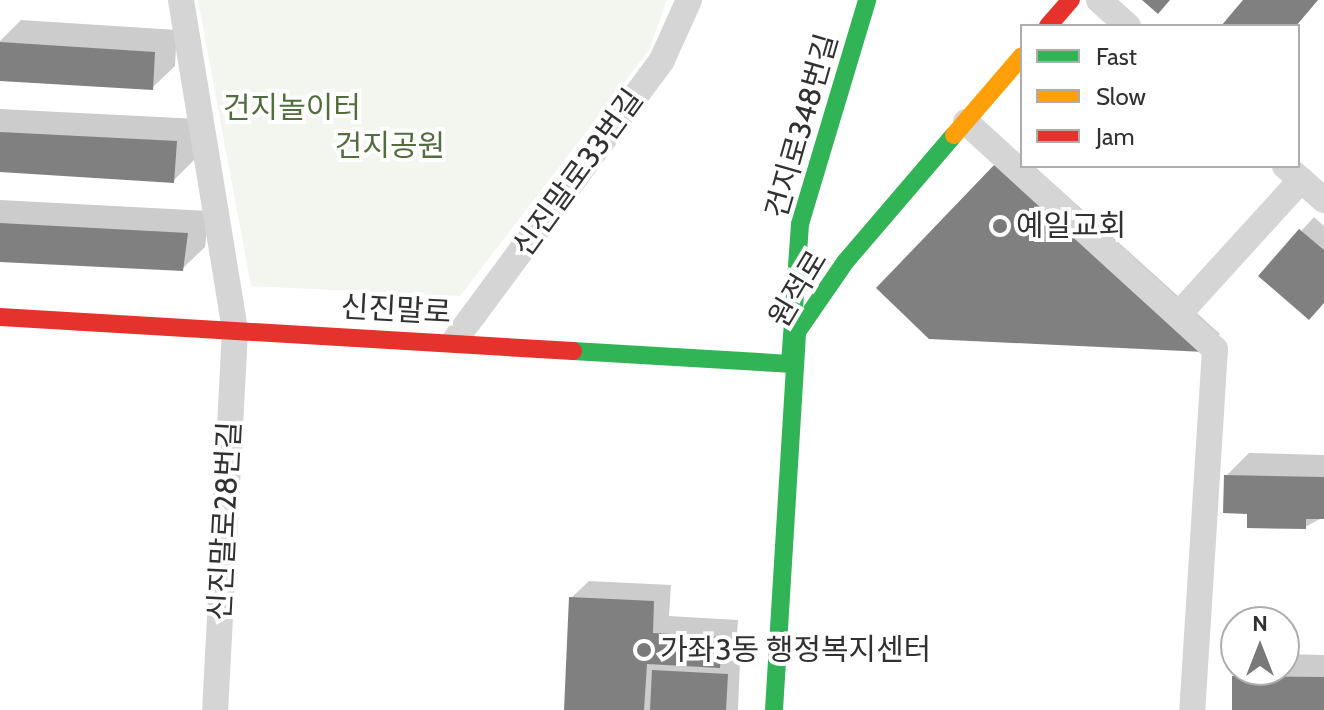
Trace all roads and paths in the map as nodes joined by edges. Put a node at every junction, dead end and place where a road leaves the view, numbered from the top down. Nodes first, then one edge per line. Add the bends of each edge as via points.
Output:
1 (181, 0) edge
2 (689, 0) edge
3 (867, 0) edge
4 (1071, 0) edge
5 (1099, 0) edge
6 (1050, 24) edge
7 (1126, 24) edge
8 (1020, 58) edge
9 (966, 122) junction
10 (1293, 173) edge
11 (1324, 200) edge
12 (1178, 315) junction
13 (0, 317) edge
14 (235, 331) junction
15 (455, 340) junction
16 (790, 364) junction
17 (215, 710) edge
18 (774, 710) edge
19 (1192, 710) edge

1 - 14 street, 신진말로28번길
2 - 15 street, 신진말로33번길 via 662,60
3 - 16 street, 건지로348번길 via 800,224
4 - 6 street
5 - 7 street
8 - 9 street, 원적로
9 - 12 street
9 - 16 street, 원적로 via 846,261 797,332
10 - 11 street
10 - 12 street
12 - 19 street via 1215,349
13 - 14 street, 신진말로
14 - 15 street, 신진말로
14 - 17 street, 신진말로28번길
15 - 16 street, 신진말로
16 - 18 street, 원적로

